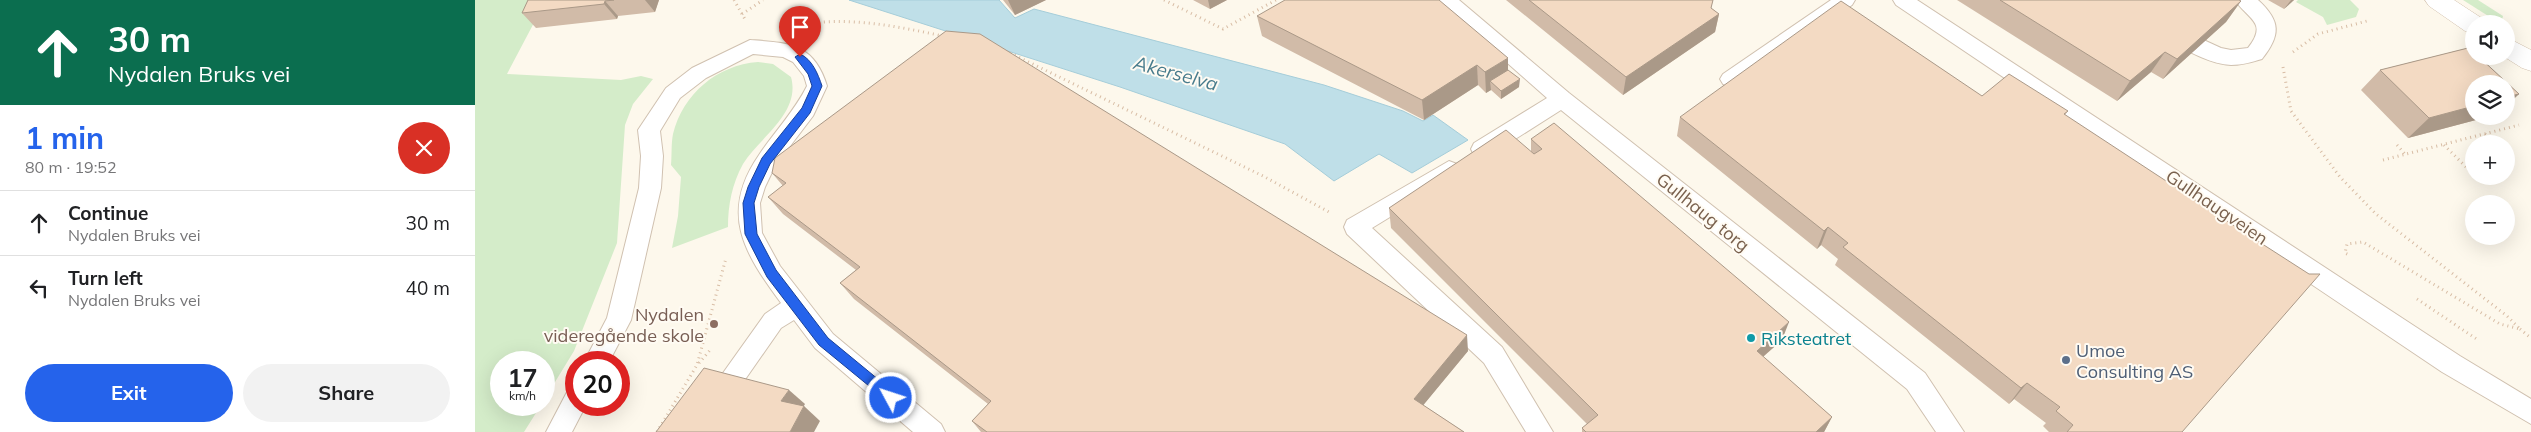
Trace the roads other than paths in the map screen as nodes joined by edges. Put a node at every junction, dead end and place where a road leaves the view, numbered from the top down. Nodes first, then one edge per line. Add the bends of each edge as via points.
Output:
1 (1446, 0) edge
2 (1845, 0) edge
3 (1903, 0) edge
4 (2125, 0) edge
5 (2245, 0) edge
6 (2437, 0) edge
7 (2465, 19) edge
8 (2515, 52) edge
9 (2531, 62) edge
10 (1730, 79) edge
11 (1562, 99) junction
12 (796, 306) junction
13 (603, 351) edge
14 (735, 372) dead end
15 (2531, 412) edge
16 (568, 416) edge
17 (559, 432) edge
18 (932, 432) edge
19 (1540, 432) edge
20 (1951, 432) edge

1 - 11 lane, Gullhaug torg
2 - 10 lane
3 - 15 lane, Gullhaugveien via 2451,364
4 - 5 lane via 2208,51 2226,57 2255,54 2267,38 2267,24
6 - 7 street
8 - 9 street
11 - 19 lane via 1355,227 1493,356
11 - 20 lane, Gullhaug torg via 1916,381
12 - 13 lane via 772,273 751,234 749,203 766,161 806,110 817,86 813,73 800,57 786,50 750,47 699,73 673,93 649,130 652,156 647,198 619,320
12 - 14 lane via 773,321
12 - 18 lane via 824,341
16 - 17 lane

